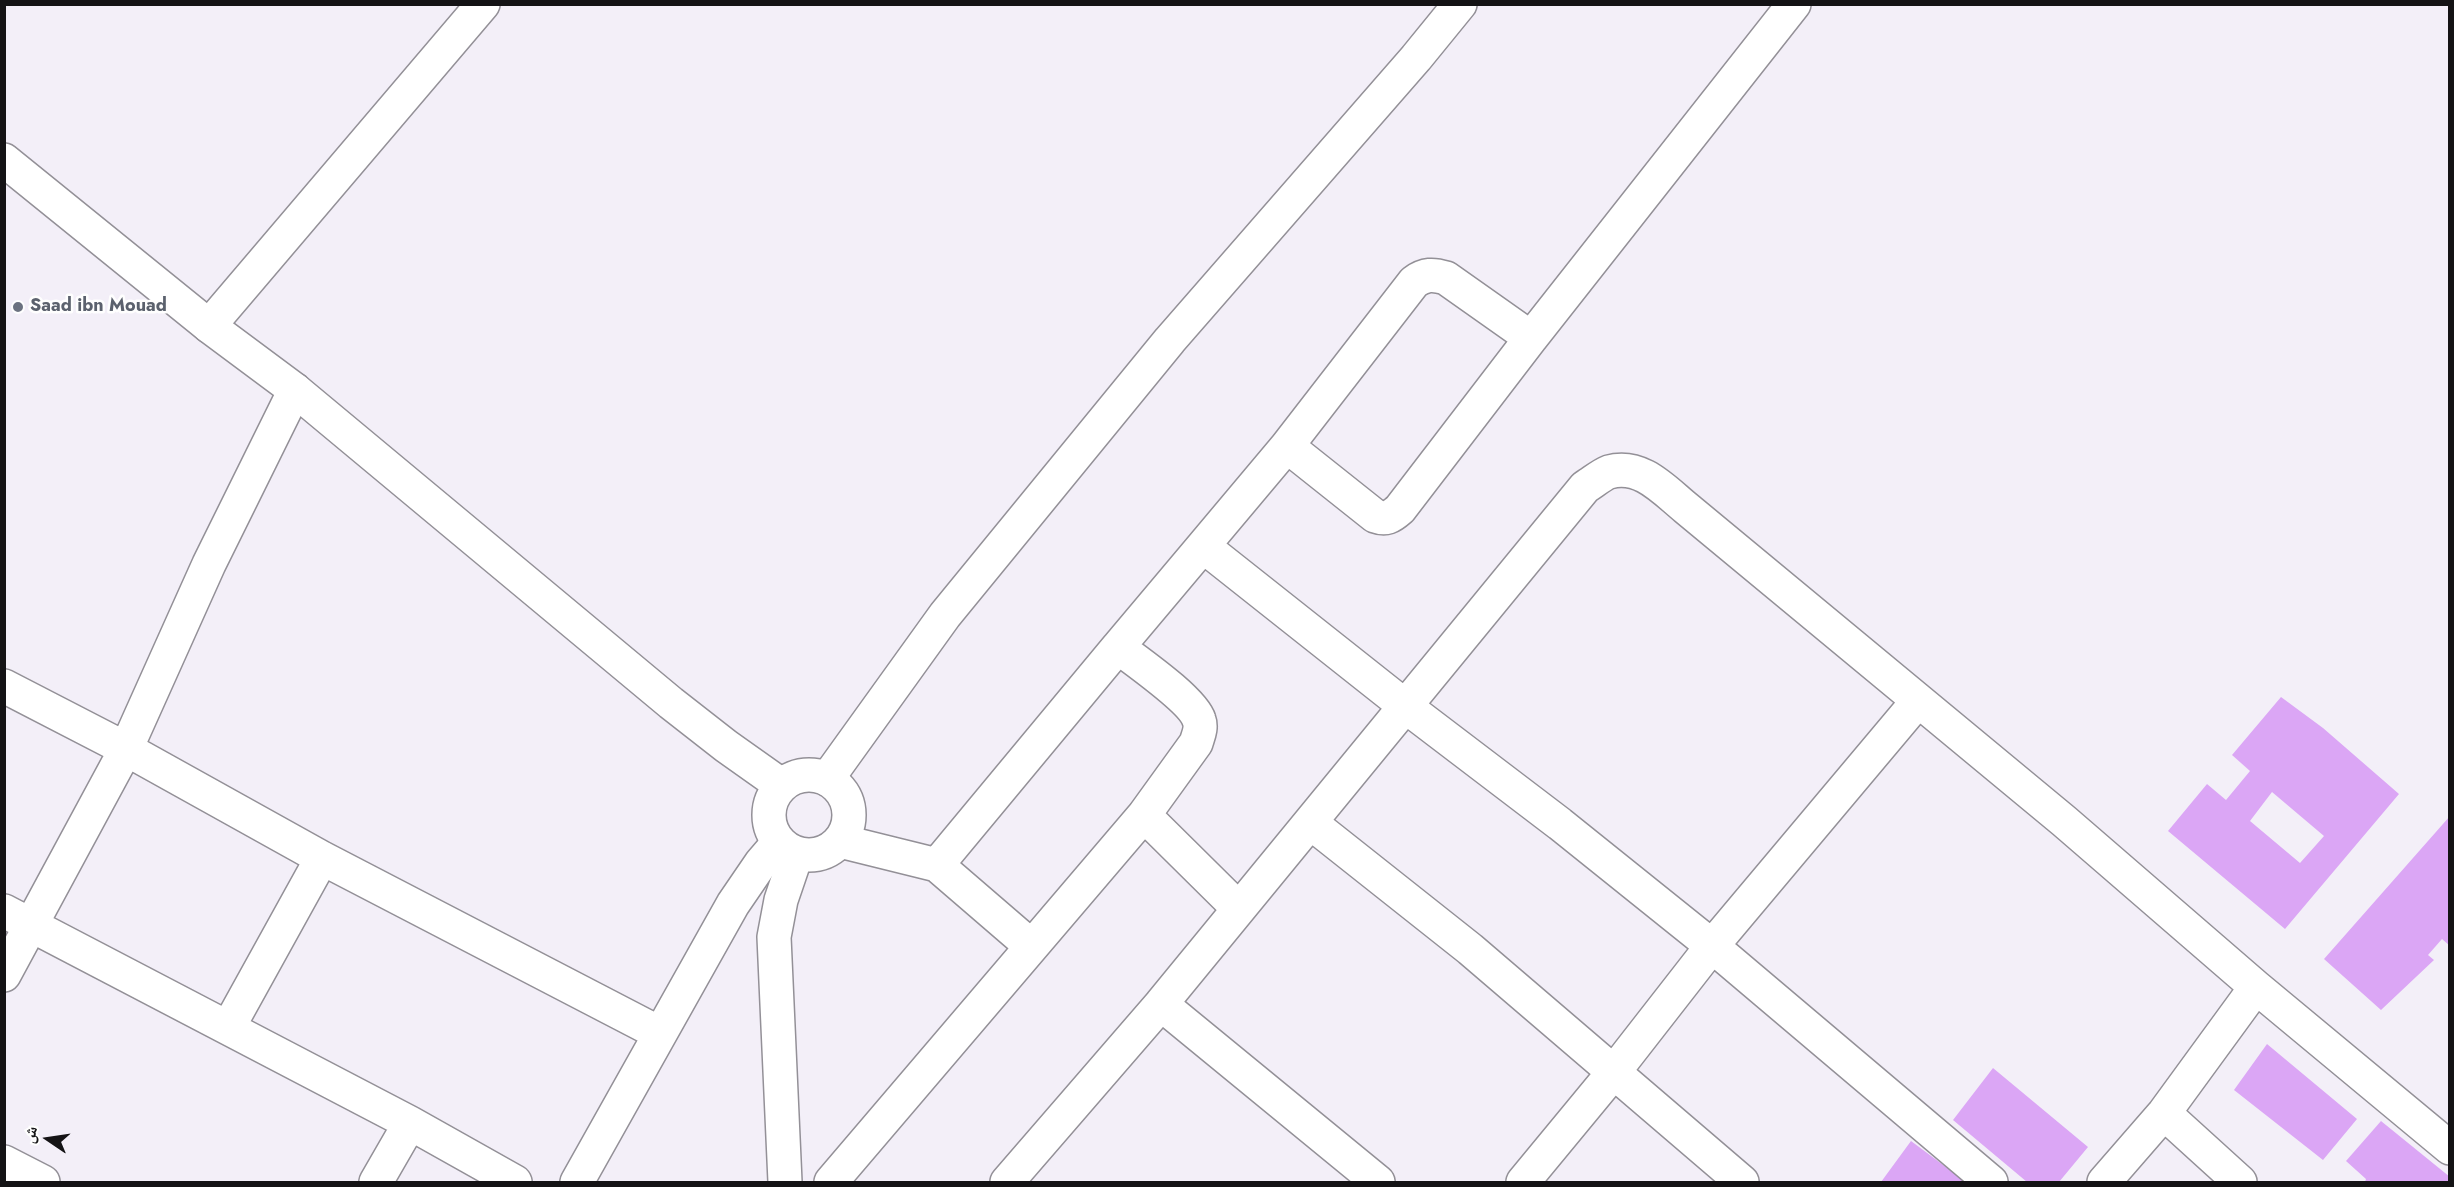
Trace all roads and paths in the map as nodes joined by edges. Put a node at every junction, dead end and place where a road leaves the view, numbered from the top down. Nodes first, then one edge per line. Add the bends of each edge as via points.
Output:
1 (483, 4) edge
2 (1460, 4) edge
3 (1794, 4) edge
4 (4, 160) edge
5 (209, 326) junction
6 (1530, 338) junction
7 (295, 390) junction
8 (1287, 446) junction
9 (1203, 546) junction
10 (1118, 647) junction
11 (4, 686) edge
12 (1917, 702) junction
13 (1405, 706) junction
14 (126, 749) junction
15 (827, 779) junction
16 (782, 785) junction
17 (1144, 815) junction
18 (1311, 823) junction
19 (840, 841) junction
20 (788, 848) junction
21 (322, 858) junction
22 (937, 865) junction
23 (1239, 909) junction
24 (18, 918) edge
25 (1031, 946) junction
26 (1712, 946) junction
27 (4, 975) edge
28 (2256, 987) junction
29 (1161, 1004) junction
30 (228, 1028) junction
31 (659, 1034) junction
32 (1613, 1073) junction
33 (2164, 1113) junction
34 (410, 1123) junction
35 (2450, 1148) edge
36 (4, 1162) edge
37 (43, 1182) edge
38 (376, 1182) edge
39 (515, 1182) edge
40 (577, 1182) edge
41 (785, 1182) edge
42 (831, 1182) edge
43 (1006, 1182) edge
44 (1378, 1182) edge
45 (1523, 1182) edge
46 (1742, 1182) edge
47 (1991, 1182) edge
48 (2104, 1182) edge
49 (2240, 1182) edge

1 - 5 street
2 - 15 street via 1170,340 960,597
3 - 6 street
4 - 5 street
5 - 7 street
6 - 8 street via 1446,278 1423,275
6 - 8 street via 1391,517 1375,516
7 - 14 street
7 - 16 street via 670,703
8 - 9 street
9 - 10 street
9 - 13 street
10 - 17 street via 1185,701 1200,721 1196,743
10 - 22 street
11 - 14 street
12 - 13 street via 1644,475 1627,470 1608,473 1585,488
12 - 26 street
12 - 28 street via 2064,821
13 - 18 street
13 - 26 street
14 - 21 street
14 - 24 street
15 - 16 street via 803,775
15 - 19 street via 844,795 848,806 849,818
16 - 20 street via 770,803 769,824
17 - 23 street
17 - 25 street
18 - 23 street
18 - 32 street via 1470,949
19 - 20 street via 820,854 808,855
19 - 22 street
20 - 31 street via 761,863 733,904
20 - 41 street via 774,937
21 - 30 street
21 - 31 street
22 - 25 street
23 - 29 street
24 - 27 street
24 - 30 street
25 - 42 street
26 - 32 street
26 - 47 street
28 - 33 street
28 - 35 street
29 - 43 street
29 - 44 street
30 - 34 street
31 - 40 street
32 - 45 street
32 - 46 street
33 - 48 street
33 - 49 street
34 - 38 street
34 - 39 street
36 - 37 street

